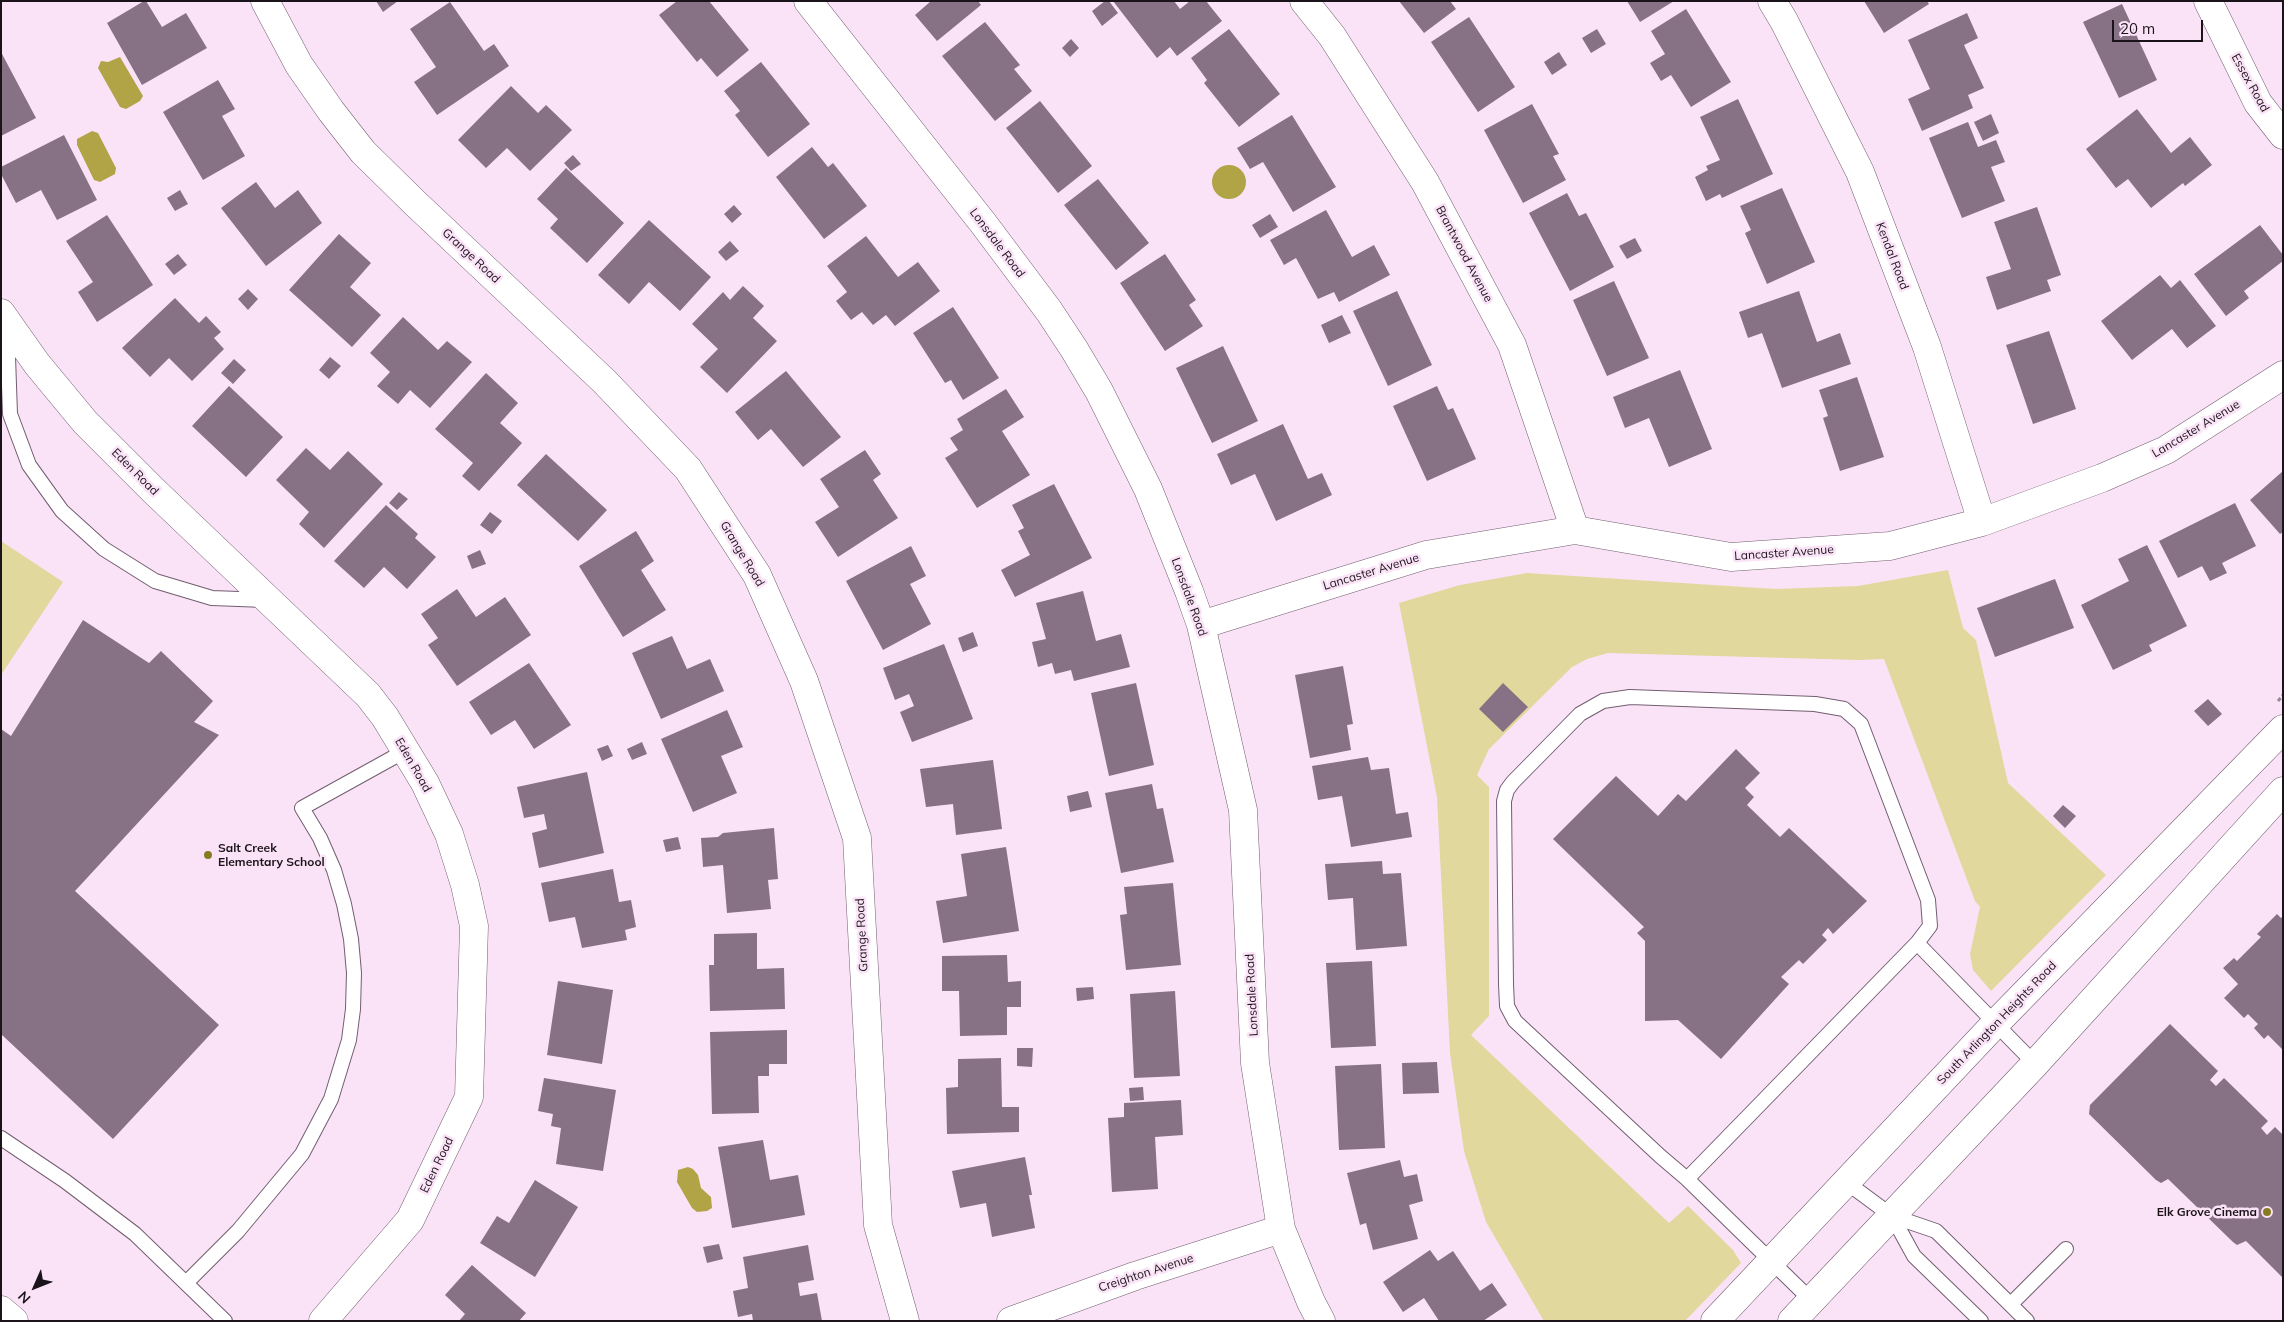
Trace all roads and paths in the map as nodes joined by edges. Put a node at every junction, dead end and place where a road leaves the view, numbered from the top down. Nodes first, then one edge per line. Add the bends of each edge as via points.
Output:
1 (265, 1) edge
2 (808, 1) edge
3 (1304, 1) edge
4 (1772, 1) edge
5 (2208, 1) edge
6 (2283, 135) edge
7 (4, 316) edge
8 (2283, 375) edge
9 (1982, 522) junction
10 (1576, 530) junction
11 (268, 600) junction
12 (1202, 625) junction
13 (2283, 729) edge
14 (405, 751) junction
15 (2283, 791) edge
16 (1917, 943) junction
17 (1995, 1024) junction
18 (2035, 1064) junction
19 (1, 1138) edge
20 (1687, 1179) junction
21 (1846, 1182) junction
22 (1892, 1216) junction
23 (1282, 1230) junction
24 (2066, 1249) dead end
25 (1771, 1263) junction
26 (186, 1283) junction
27 (1811, 1300) junction
28 (2011, 1304) junction
29 (1, 1310) edge
30 (14, 1321) edge
31 (225, 1321) edge
32 (324, 1321) edge
33 (905, 1321) edge
34 (1012, 1321) edge
35 (1322, 1321) edge
36 (1715, 1321) edge
37 (1792, 1321) edge
38 (1981, 1321) edge
39 (2028, 1321) edge

1 - 33 street, Grange Road via 299,65 363,152 604,380 688,469 757,575 804,681 857,838 878,1226
2 - 12 street, Lonsdale Road via 983,224 1074,349 1148,489
3 - 10 street, Brantwood Avenue via 1332,36 1425,182 1512,344
4 - 9 street, Kendal Road via 1860,172 1927,347
5 - 6 street, Essex Road via 2258,103
7 - 11 street, Eden Road via 37,364 85,422
7 - 11 lane via 10,414 29,465 62,511 104,549 155,581 212,598
8 - 9 street, Lancaster Avenue via 2166,450 2102,478
9 - 10 street, Lancaster Avenue via 1890,546 1731,557
10 - 12 street, Lancaster Avenue via 1426,555
11 - 14 street, Eden Road via 368,695
12 - 23 street, Lonsdale Road via 1243,810 1255,1062
13 - 17 street, South Arlington Heights Road
14 - 26 lane via 302,808 334,870 351,939 353,1009 347,1047 331,1099 302,1154 238,1231
14 - 32 street, Eden Road via 425,783 449,834 474,926 469,1097 410,1220
15 - 18 street
16 - 17 lane
16 - 20 lane
16 - 20 lane via 1930,926 1928,900 1861,724 1844,709 1815,704 1630,697 1603,701 1580,714 1513,782 1504,801 1508,1006 1515,1022
17 - 18 lane
17 - 21 street, South Arlington Heights Road
18 - 22 street
19 - 26 lane via 135,1234
20 - 25 lane
21 - 22 lane
21 - 25 street, South Arlington Heights Road
22 - 27 street
22 - 28 lane via 1936,1231
22 - 38 lane via 1914,1256
23 - 34 street, Creighton Avenue via 1135,1276
23 - 35 street, Lonsdale Road
24 - 28 lane
25 - 27 lane
25 - 36 street, South Arlington Heights Road
26 - 31 lane
27 - 37 street
28 - 39 lane
29 - 30 street

